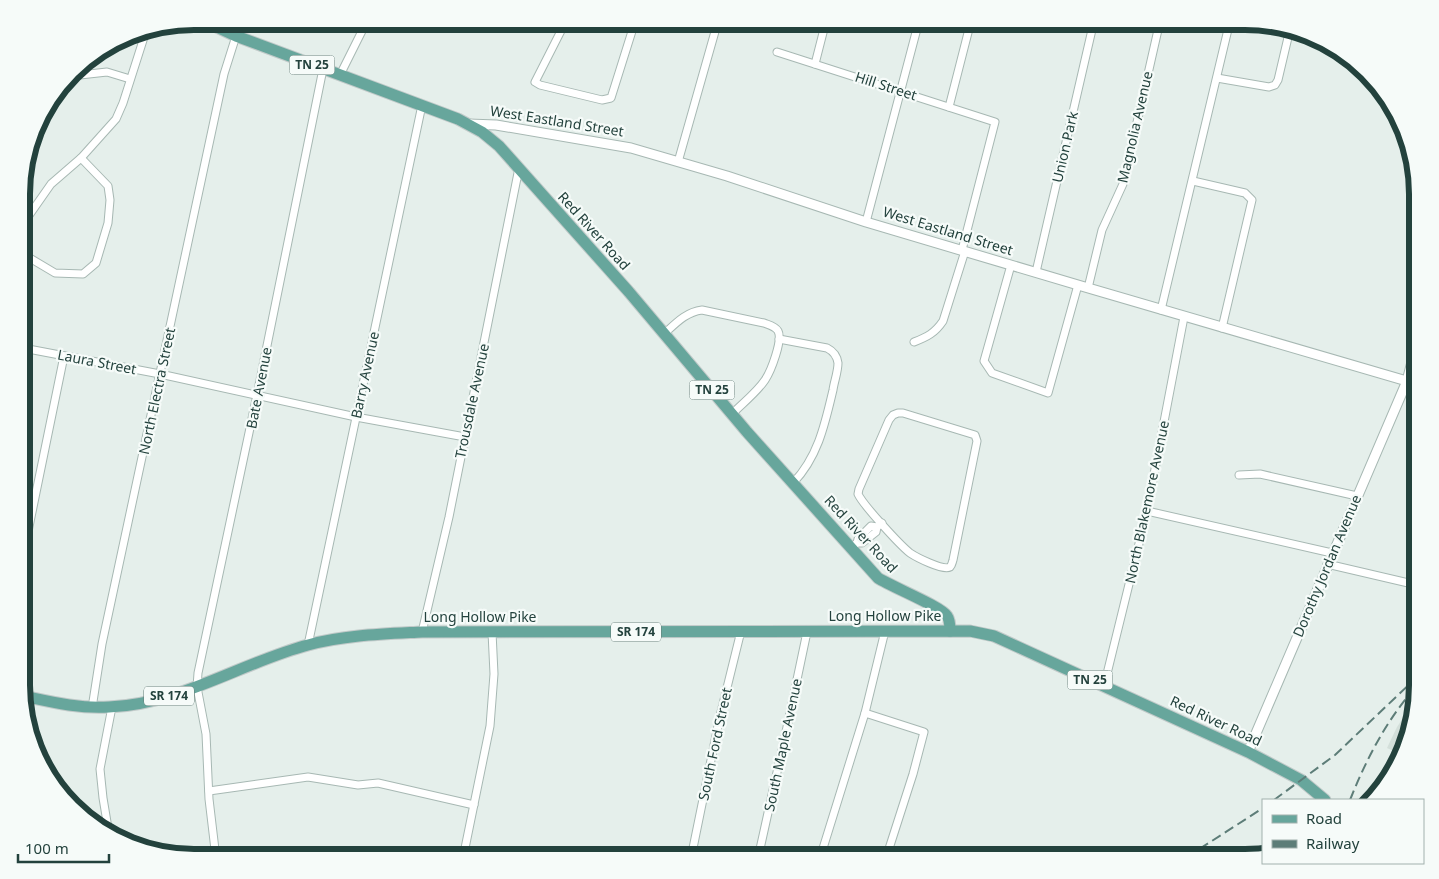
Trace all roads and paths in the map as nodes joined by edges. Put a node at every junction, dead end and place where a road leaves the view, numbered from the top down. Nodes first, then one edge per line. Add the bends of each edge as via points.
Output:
1 (223, 30) edge
2 (362, 30) edge
3 (561, 30) edge
4 (633, 30) edge
5 (715, 30) edge
6 (824, 30) edge
7 (917, 30) edge
8 (969, 30) edge
9 (1092, 30) edge
10 (1158, 30) edge
11 (1228, 30) edge
12 (236, 36) junction
13 (1288, 36) edge
14 (144, 38) edge
15 (777, 52) dead end
16 (815, 64) junction
17 (323, 69) junction
18 (82, 75) edge
19 (340, 75) junction
20 (1217, 78) junction
21 (130, 79) junction
22 (901, 90) junction
23 (422, 105) junction
24 (949, 107) junction
25 (467, 124) junction
26 (482, 132) joint
27 (81, 158) junction
28 (678, 162) junction
29 (518, 168) junction
30 (1193, 181) junction
31 (30, 214) edge
32 (866, 222) junction
33 (963, 251) junction
34 (30, 258) edge
35 (1011, 265) junction
36 (1036, 272) junction
37 (1078, 285) junction
38 (1088, 288) junction
39 (1161, 310) junction
40 (1184, 317) junction
41 (1222, 328) junction
42 (664, 334) junction
43 (779, 339) junction
44 (914, 342) dead end
45 (30, 349) edge
46 (64, 356) junction
47 (1409, 373) edge
48 (160, 374) junction
49 (1407, 381) junction
50 (257, 395) junction
51 (732, 414) junction
52 (356, 417) junction
53 (464, 437) junction
54 (1239, 474) dead end
55 (794, 482) junction
56 (1357, 496) junction
57 (1148, 512) junction
58 (30, 522) edge
59 (879, 525) junction
60 (854, 545) junction
61 (1332, 553) junction
62 (1327, 564) junction
63 (1409, 583) edge
64 (741, 631) junction
65 (885, 631) junction
66 (950, 631) junction
67 (422, 632) junction
68 (492, 632) junction
69 (807, 632) junction
70 (308, 645) junction
71 (1104, 686) junction
72 (197, 687) junction
73 (31, 698) edge
74 (112, 707) junction
75 (92, 708) junction
76 (865, 714) junction
77 (1248, 752) junction
78 (209, 792) junction
79 (1324, 799) edge
80 (474, 805) junction
81 (108, 824) edge
82 (215, 849) edge
83 (465, 849) edge
84 (693, 849) edge
85 (760, 849) edge
86 (823, 849) edge
87 (889, 849) edge

1 - 12 main road, TN 25
2 - 19 street
3 - 4 street via 535,82 602,100 611,98
5 - 28 street
6 - 16 street
7 - 22 street
8 - 24 street
9 - 36 street, Union Park
10 - 38 street, Magnolia Avenue via 1123,184 1102,230
11 - 20 street
12 - 17 main road, TN 25
12 - 48 street, North Electra Street via 224,74
13 - 20 street via 1275,84 1269,87
14 - 21 street
15 - 16 street, Hill Street
16 - 22 street, Hill Street
17 - 19 main road, TN 25
17 - 50 street, Bate Avenue
18 - 21 street via 107,72
19 - 23 main road, TN 25
20 - 30 street
21 - 27 street via 116,119
22 - 24 street, Hill Street
22 - 32 street
23 - 25 main road, West Eastland Street / TN 25
23 - 52 street, Barry Avenue
24 - 33 street, Hill Street via 995,122
25 - 26 main road, West Eastland Street / TN 25
25 - 28 street, West Eastland Street via 496,125 612,144
26 - 29 main road, Red River Road / TN 25
27 - 31 street via 51,184
27 - 34 street via 108,186 108,223 96,263 83,274 62,274
28 - 32 street, West Eastland Street
29 - 42 main road, Red River Road / TN 25
29 - 53 street, Trousdale Avenue
30 - 39 street
30 - 41 street via 1245,193 1252,200
32 - 33 street, West Eastland Street
33 - 35 street, West Eastland Street
33 - 44 street via 943,321 930,336
35 - 36 street, West Eastland Street
35 - 37 street via 984,362 992,373 1048,393
36 - 37 street, West Eastland Street
37 - 38 street, West Eastland Street
38 - 39 street, West Eastland Street
39 - 40 street, West Eastland Street
40 - 41 street, West Eastland Street
40 - 57 street, North Blakemore Avenue
41 - 49 street, West Eastland Street
42 - 43 street via 693,311 702,310 764,323 774,327
42 - 51 main road, Red River Road / TN 25
43 - 51 street via 765,380
43 - 55 street via 827,348 838,363 820,440 808,467
45 - 46 street, Laura Street
46 - 48 street, Laura Street
46 - 58 street
47 - 49 street, Dorothy Jordan Avenue
48 - 50 street, Laura Street
48 - 75 street, North Electra Street via 102,644
49 - 56 street, Dorothy Jordan Avenue
50 - 52 street, Laura Street
50 - 72 street, Bate Avenue
51 - 55 main road, Red River Road / TN 25
52 - 53 street, Laura Street
52 - 70 street, Barry Avenue
53 - 67 street, Trousdale Avenue
54 - 56 street via 1260,474
55 - 60 main road, Red River Road / TN 25
56 - 61 street, Dorothy Jordan Avenue
57 - 61 street
57 - 71 street, North Blakemore Avenue
59 - 59 street via 858,490 893,415 903,413 975,435 977,441 952,565 944,568 919,558
59 - 60 street via 876,532
60 - 66 main road, Red River Road / TN 25 via 878,578 942,610 948,618
61 - 62 street, Dorothy Jordan Avenue
62 - 63 street
62 - 77 street, Dorothy Jordan Avenue
64 - 68 main road, Long Hollow Pike / SR 174
64 - 69 main road, Long Hollow Pike / SR 174
64 - 84 street, South Ford Street
65 - 66 main road, Long Hollow Pike / SR 174
65 - 69 main road, Long Hollow Pike / SR 174
65 - 76 street
66 - 71 main road, Red River Road / TN 25 via 994,636
67 - 68 main road, Long Hollow Pike / SR 174
67 - 70 main road, Long Hollow Pike / SR 174 via 361,636
68 - 80 street via 494,674 490,726
69 - 85 street, South Maple Avenue
70 - 72 main road, Long Hollow Pike / SR 174
71 - 77 main road, Red River Road / TN 25
72 - 74 main road, Long Hollow Pike / SR 174 via 140,703
72 - 78 street, Bate Avenue via 206,734
73 - 75 main road, Long Hollow Pike / SR 174
74 - 75 main road, Long Hollow Pike / SR 174
74 - 81 street via 100,768
76 - 86 street
76 - 87 street via 924,732
77 - 79 main road, Red River Road / TN 25 via 1301,780
78 - 80 street via 308,777 358,785 378,783
78 - 82 street, Bate Avenue
80 - 83 street

